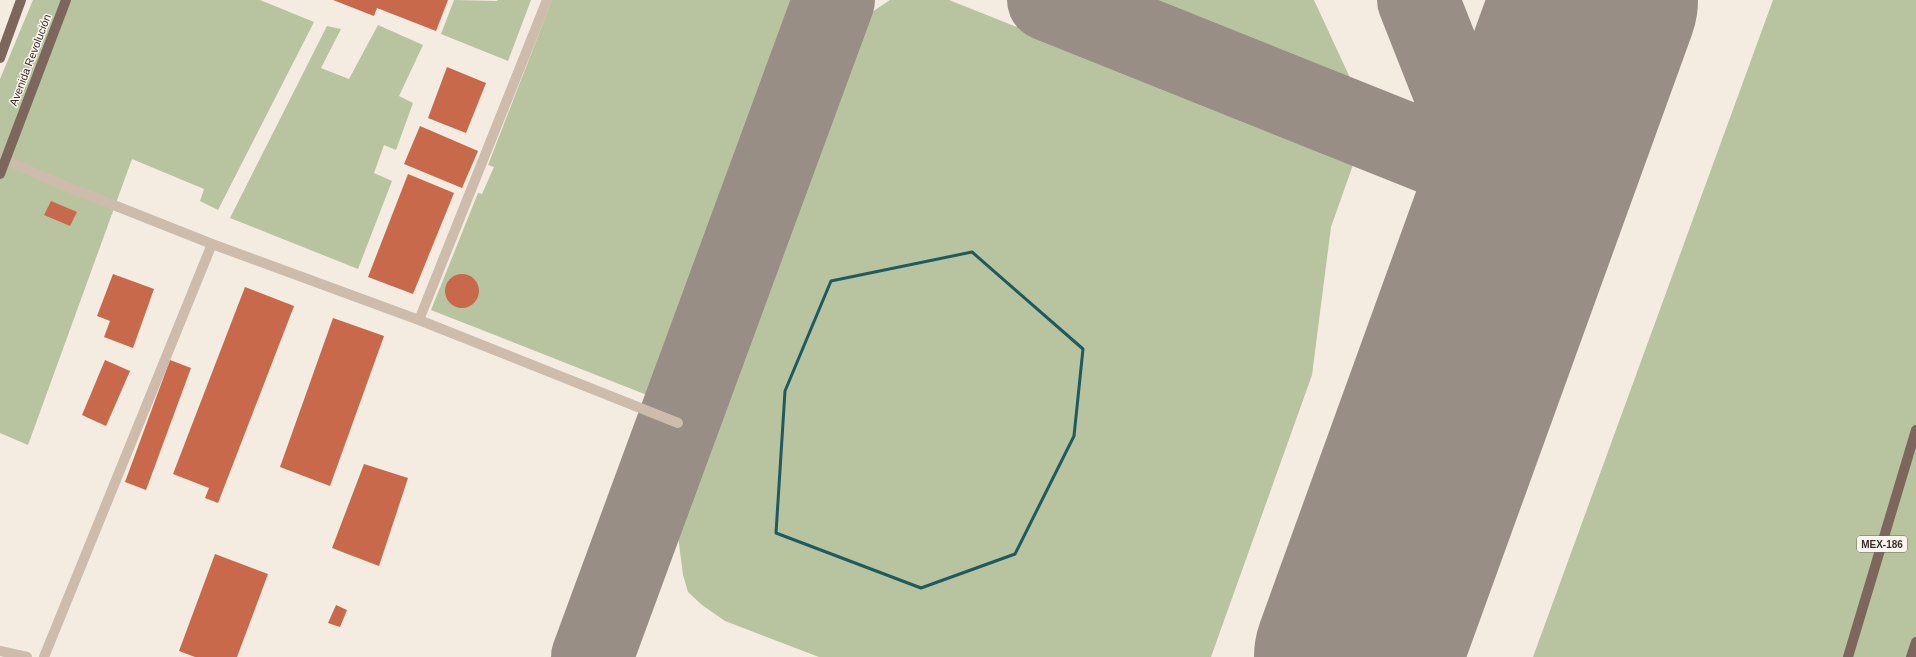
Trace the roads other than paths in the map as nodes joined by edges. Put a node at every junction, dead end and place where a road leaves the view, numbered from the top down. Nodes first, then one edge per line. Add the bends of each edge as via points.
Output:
1 (21, 0) edge
2 (66, 0) edge
3 (547, 0) edge
4 (0, 58) edge
5 (3, 158) edge
6 (0, 174) edge
7 (212, 244) junction
8 (419, 320) junction
9 (678, 423) dead end
10 (1916, 430) edge
11 (1916, 642) edge
12 (0, 651) edge
13 (27, 657) edge
14 (44, 657) edge
15 (1848, 657) edge
16 (1911, 657) edge

1 - 4 main road
2 - 5 main road, Avenida Revolución
3 - 8 lane
5 - 6 main road, Avenida Revolución
5 - 7 lane via 43,177
7 - 8 lane
7 - 14 lane
8 - 9 lane
10 - 15 main road, MEX-186
11 - 16 main road
12 - 13 lane

